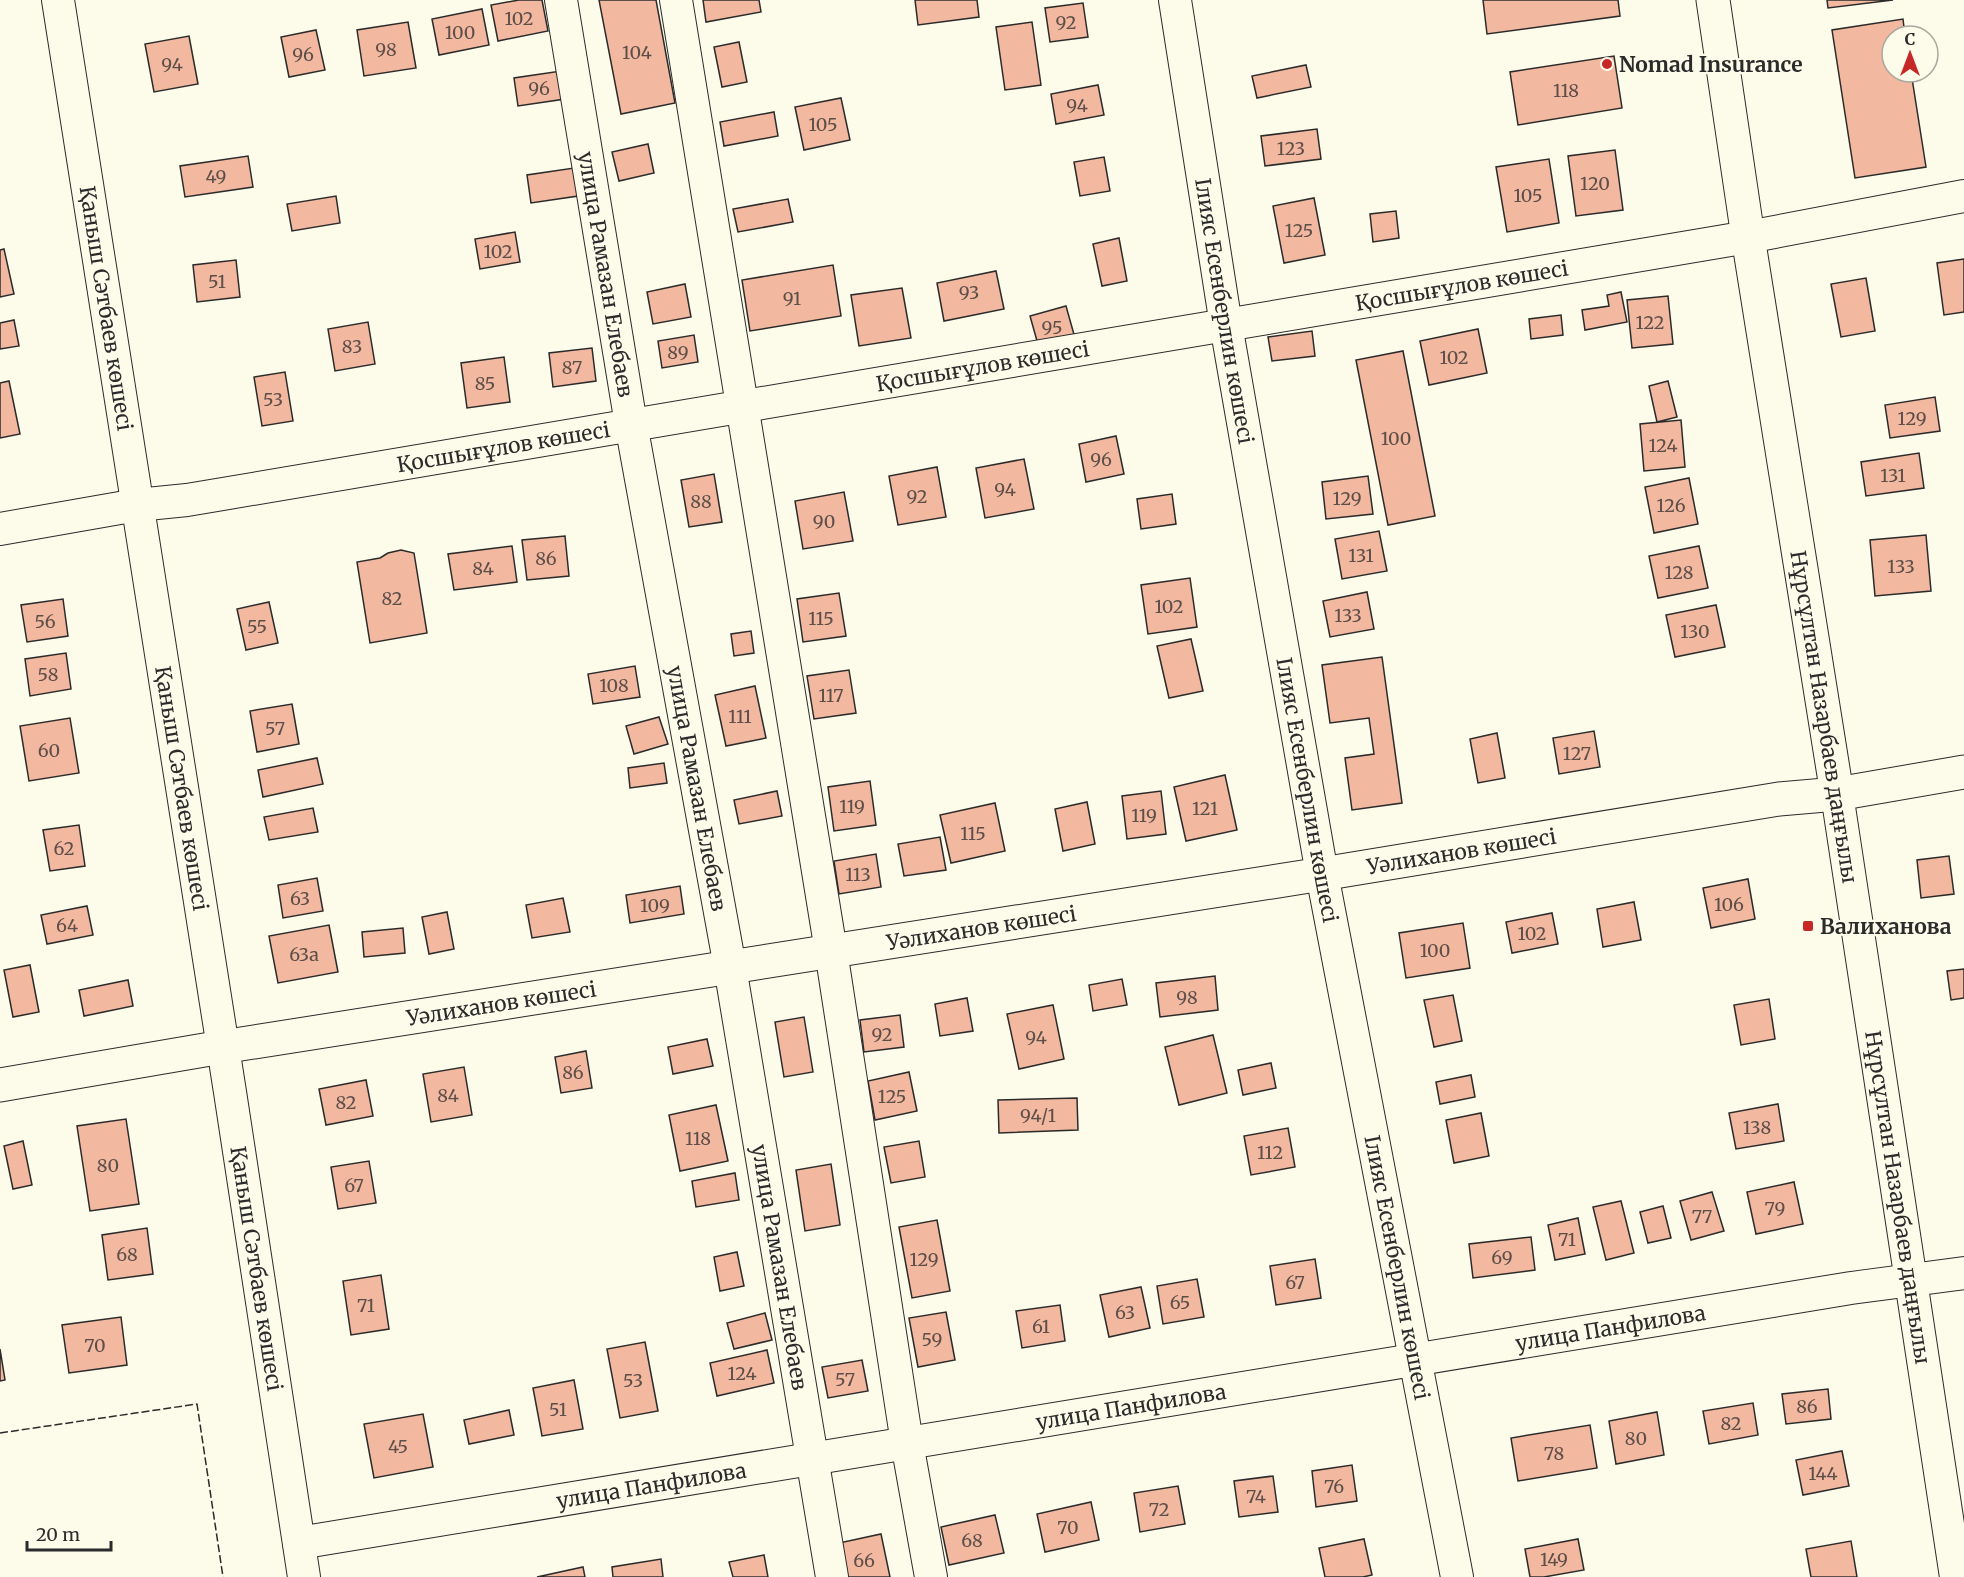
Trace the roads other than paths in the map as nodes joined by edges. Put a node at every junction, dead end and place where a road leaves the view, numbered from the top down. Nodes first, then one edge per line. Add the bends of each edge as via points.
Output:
1 (58, 0) edge
2 (561, 0) edge
3 (676, 0) edge
4 (1175, 0) edge
5 (1713, 0) edge
6 (1964, 196) edge
7 (1748, 237) junction
8 (1226, 325) junction
9 (741, 405) junction
10 (631, 424) junction
11 (137, 505) junction
12 (0, 529) edge
13 (1964, 772) edge
14 (1836, 794) junction
15 (1322, 874) junction
16 (831, 951) junction
17 (729, 967) junction
18 (222, 1047) junction
19 (0, 1085) edge
20 (1964, 1273) edge
21 (1909, 1279) junction
22 (1414, 1360) junction
23 (907, 1443) junction
24 (813, 1458) junction
25 (299, 1543) junction
26 (304, 1577) edge
27 (832, 1577) edge
28 (931, 1577) edge
29 (1457, 1577) edge
30 (1956, 1577) edge

1 - 11 street, Қаныш Сәтбаев көшесі
2 - 10 street, улица Рамазан Елебаев
3 - 9 street
4 - 8 street, Ілияс Есенберлин көшесі
5 - 7 main road, Нұрсұлтан Назарбаев даңғылы
6 - 7 street, Қосшығұлов көшесі
7 - 8 street, Қосшығұлов көшесі
7 - 14 main road, Нұрсұлтан Назарбаев даңғылы
8 - 9 street, Қосшығұлов көшесі
8 - 15 street, Ілияс Есенберлин көшесі
9 - 10 street, Қосшығұлов көшесі
9 - 16 street
10 - 11 street, Қосшығұлов көшесі via 187,500
10 - 17 street, улица Рамазан Елебаев
11 - 12 street, Қосшығұлов көшесі
11 - 18 street, Қаныш Сәтбаев көшесі
13 - 14 main road, Уәлиханов көшесі
14 - 15 main road, Уәлиханов көшесі via 1779,799
14 - 21 street, Нұрсұлтан Назарбаев даңғылы
15 - 16 main road, Уәлиханов көшесі
15 - 22 street, Ілияс Есенберлин көшесі
16 - 17 main road, Уәлиханов көшесі
16 - 23 street
17 - 18 main road, Уәлиханов көшесі
17 - 24 street, улица Рамазан Елебаев
18 - 19 main road, Уәлиханов көшесі
18 - 25 street, Қаныш Сәтбаев көшесі
20 - 21 street, улица Панфилова
21 - 22 street, улица Панфилова
21 - 30 street, Нұрсұлтан Назарбаев даңғылы
22 - 23 street, улица Панфилова
22 - 29 street, Ілияс Есенберлин көшесі
23 - 24 street, улица Панфилова
23 - 28 street
24 - 25 street, улица Панфилова
24 - 27 street, улица Рамазан Елебаев
25 - 26 street, Қаныш Сәтбаев көшесі

